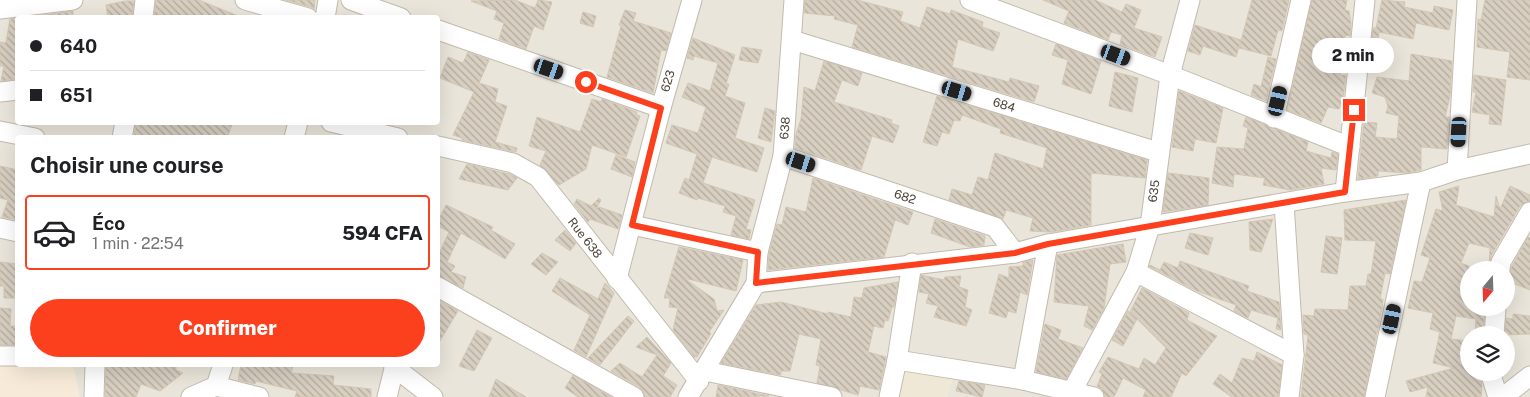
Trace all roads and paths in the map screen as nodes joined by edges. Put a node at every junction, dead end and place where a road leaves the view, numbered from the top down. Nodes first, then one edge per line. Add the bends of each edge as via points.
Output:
1 (73, 0) edge
2 (145, 0) edge
3 (245, 0) edge
4 (328, 0) edge
5 (350, 0) edge
6 (692, 0) edge
7 (794, 0) edge
8 (970, 0) edge
9 (1190, 0) edge
10 (1301, 0) edge
11 (1364, 0) edge
12 (1467, 0) edge
13 (50, 1) edge
14 (0, 9) edge
15 (143, 15) edge
16 (298, 15) edge
17 (326, 15) edge
18 (392, 15) edge
19 (440, 31) edge
20 (792, 40) junction
21 (1170, 75) junction
22 (15, 90) edge
23 (0, 92) edge
24 (661, 108) junction
25 (1274, 118) junction
26 (344, 125) edge
27 (0, 131) edge
28 (20, 135) edge
29 (385, 135) edge
30 (440, 146) edge
31 (1350, 147) junction
32 (1158, 152) junction
33 (1530, 154) edge
34 (783, 156) junction
35 (1457, 170) junction
36 (1421, 182) junction
37 (1345, 192) junction
38 (1284, 203) junction
39 (1530, 212) edge
40 (632, 225) junction
41 (1150, 226) junction
42 (0, 228) edge
43 (15, 231) edge
44 (1048, 244) junction
45 (758, 252) junction
46 (1015, 253) junction
47 (1501, 261) edge
48 (912, 263) junction
49 (1136, 272) junction
50 (617, 279) junction
51 (756, 283) junction
52 (440, 288) edge
53 (1294, 355) junction
54 (0, 356) edge
55 (15, 356) edge
56 (897, 360) junction
57 (94, 367) edge
58 (222, 367) edge
59 (395, 367) edge
60 (396, 367) edge
61 (702, 376) junction
62 (1530, 376) edge
63 (1023, 380) junction
64 (1493, 381) edge
65 (216, 386) junction
66 (1071, 394) edge
67 (94, 397) edge
68 (191, 397) edge
69 (260, 397) edge
70 (388, 397) edge
71 (433, 397) edge
72 (634, 397) edge
73 (688, 397) edge
74 (832, 397) edge
75 (889, 397) edge
76 (1094, 397) edge
77 (1289, 397) edge
78 (1375, 397) edge
79 (1498, 397) edge
80 (1502, 397) edge

1 - 13 street
2 - 15 street
3 - 16 street
4 - 17 street
5 - 18 street
6 - 24 street, 623
7 - 20 street, 638
8 - 21 street
9 - 21 street, 635
10 - 25 street
11 - 31 street
12 - 35 street
13 - 14 street
19 - 24 street
20 - 32 street, 684
20 - 34 street, 638
21 - 25 street
21 - 32 street, 635
22 - 23 street
24 - 40 street, 623
25 - 31 street
26 - 29 street
27 - 28 street
30 - 50 street, Rue 638 via 513,163 538,177
31 - 37 street
32 - 41 street, 635
33 - 35 street
34 - 45 street, 638
34 - 46 street, 682 via 995,227
35 - 36 street
36 - 37 street
36 - 78 street
37 - 38 street
38 - 41 street
38 - 53 street
39 - 47 street
40 - 45 street
40 - 50 street, 623
41 - 44 street
41 - 49 street, 635
42 - 43 street
44 - 46 street
44 - 63 street
45 - 51 street, 638
46 - 48 street
48 - 51 street
48 - 56 street
49 - 53 street
49 - 66 street, 635
50 - 61 street, Rue 638
51 - 61 street
52 - 72 street
53 - 77 street
54 - 55 street
56 - 63 street
56 - 75 street
57 - 67 street
58 - 65 street
59 - 70 street
60 - 71 street
61 - 73 street
61 - 74 street
62 - 80 street
63 - 66 street
64 - 79 street
65 - 68 street
65 - 69 street
66 - 76 street

